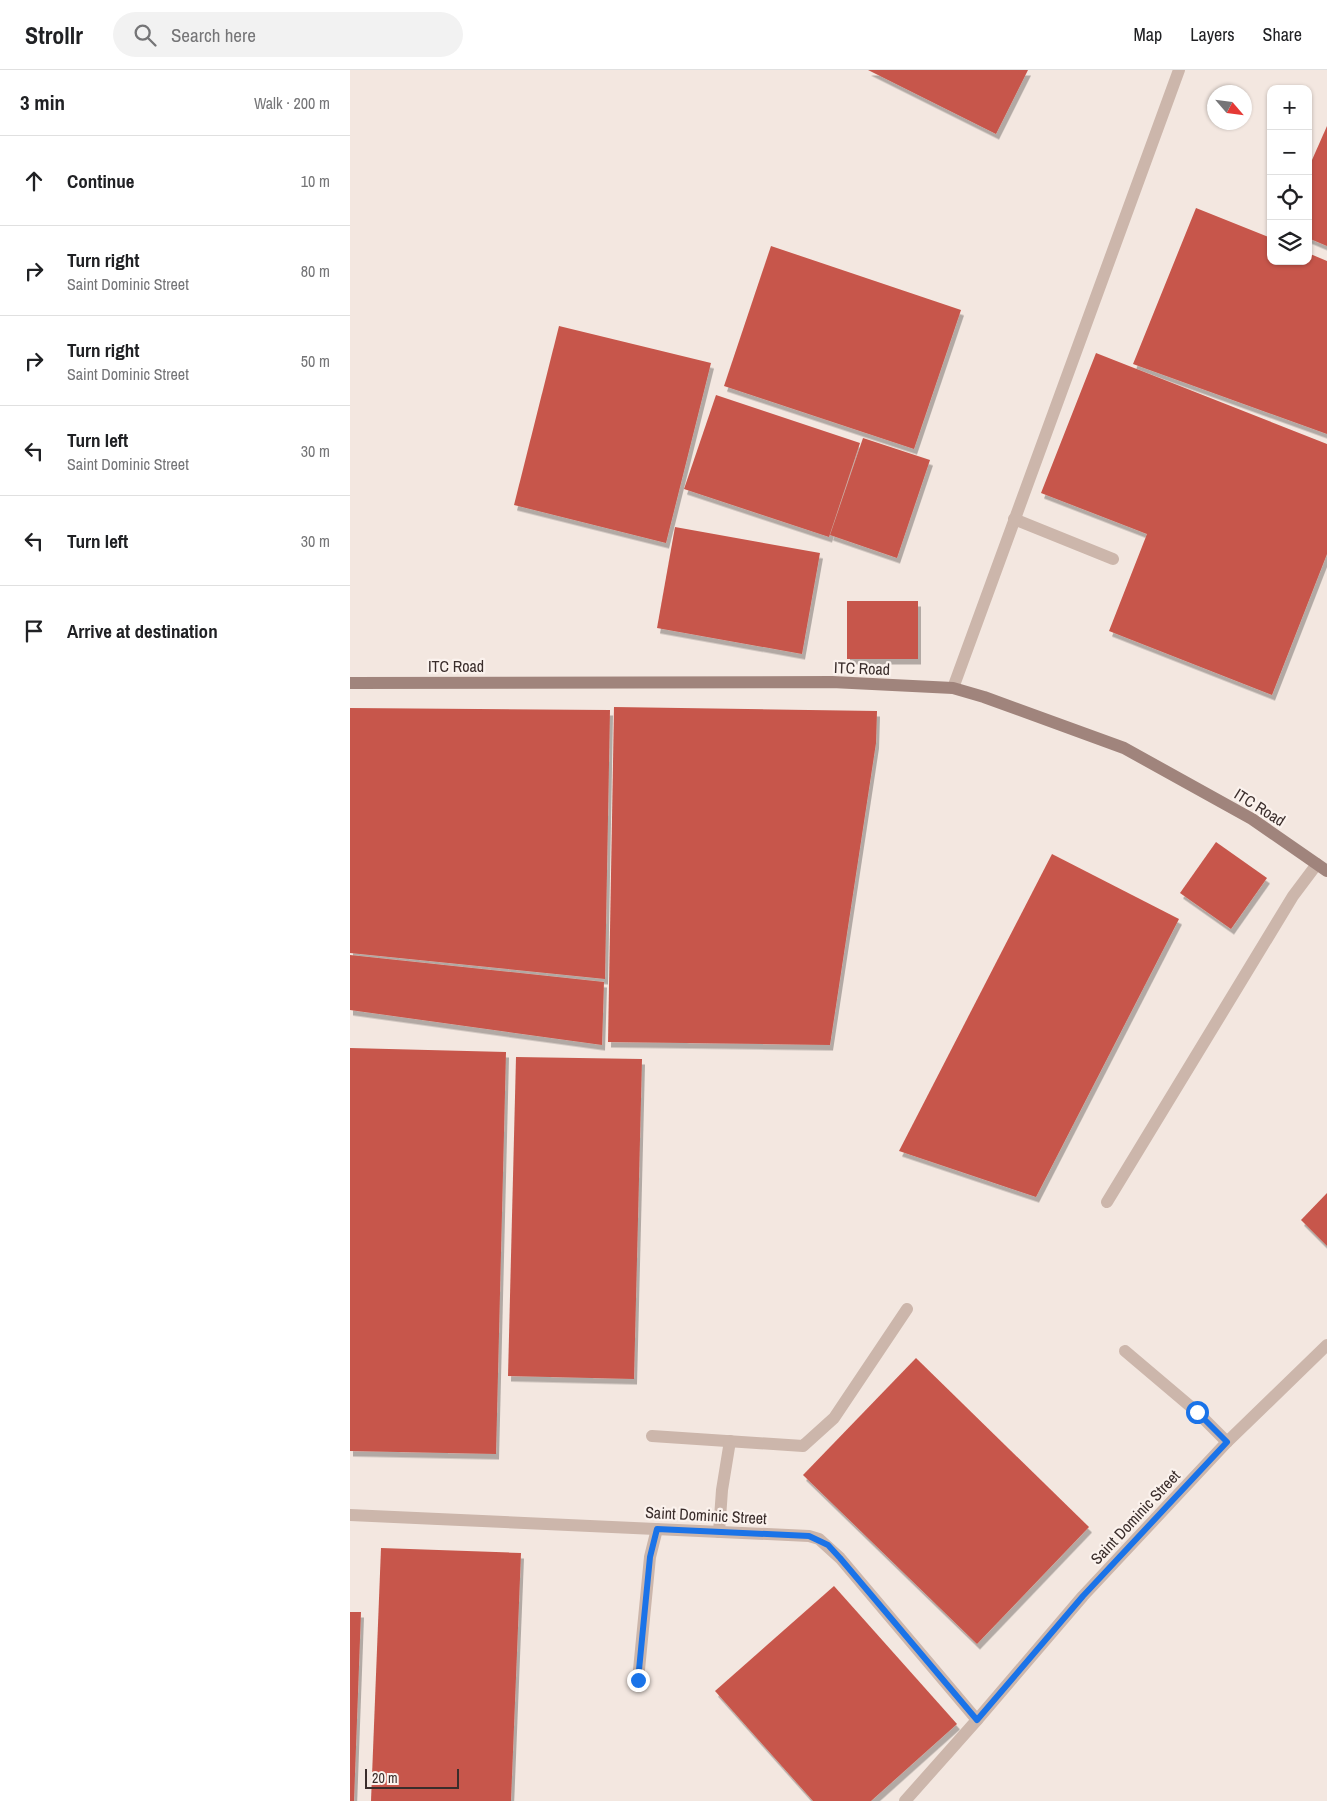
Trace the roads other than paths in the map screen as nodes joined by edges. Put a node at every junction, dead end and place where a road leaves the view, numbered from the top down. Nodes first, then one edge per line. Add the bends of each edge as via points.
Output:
1 (1179, 70) edge
2 (1014, 519) junction
3 (1113, 559) dead end
4 (350, 683) edge
5 (953, 688) junction
6 (1322, 868) edge
7 (1108, 1202) dead end
8 (907, 1309) dead end
9 (1327, 1345) edge
10 (1125, 1351) dead end
11 (652, 1436) dead end
12 (730, 1441) junction
13 (1227, 1442) junction
14 (350, 1515) edge
15 (657, 1529) junction
16 (719, 1532) junction
17 (638, 1680) dead end
18 (977, 1720) junction
19 (904, 1801) edge

1 - 2 lane
2 - 3 lane
2 - 5 lane
4 - 5 street, ITC Road via 832,682
5 - 6 street, ITC Road via 984,696 1124,748 1252,819
6 - 7 lane via 1293,896
8 - 12 lane via 834,1418 803,1446
9 - 13 lane, Saint Dominic Street
10 - 13 lane
11 - 12 lane
12 - 16 lane
13 - 18 lane, Saint Dominic Street via 1083,1596
14 - 15 lane, Saint Dominic Street
15 - 16 lane, Saint Dominic Street
15 - 17 lane via 650,1557
16 - 18 lane, Saint Dominic Street via 809,1536 828,1545
18 - 19 lane, Saint Dominic Street

